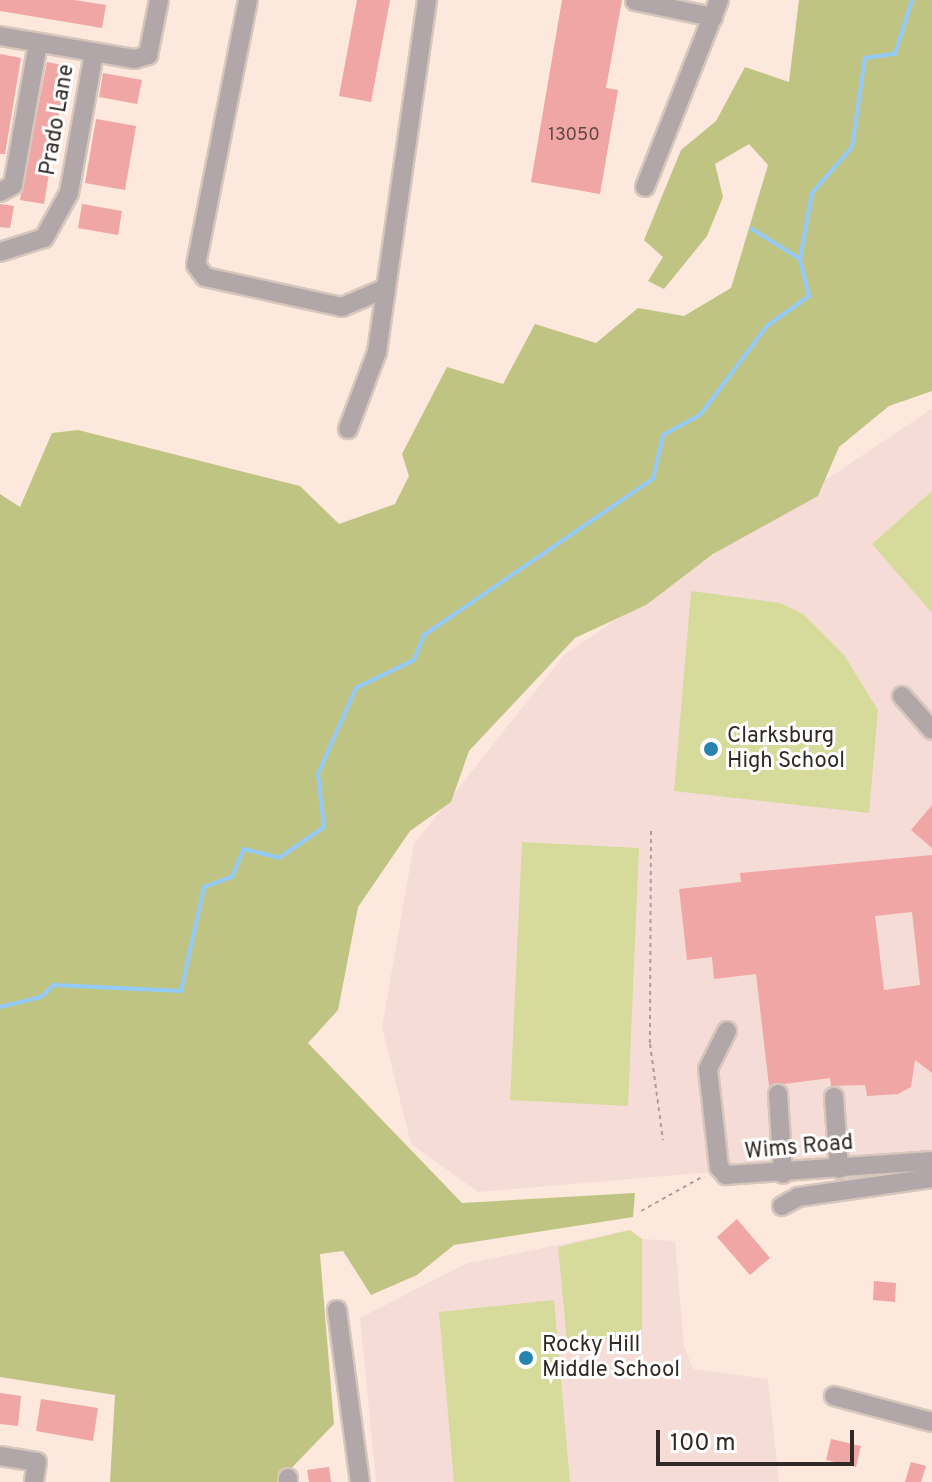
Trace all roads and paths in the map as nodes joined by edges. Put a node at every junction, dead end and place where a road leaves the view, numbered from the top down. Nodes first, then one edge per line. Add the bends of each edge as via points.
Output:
1 (159, 0) edge
2 (248, 0) edge
3 (427, 0) edge
4 (635, 1) edge
5 (716, 8) edge
6 (0, 36) edge
7 (38, 43) junction
8 (94, 52) junction
9 (645, 187) dead end
10 (0, 192) edge
11 (0, 252) edge
12 (384, 289) junction
13 (348, 429) dead end
14 (902, 696) dead end
15 (932, 730) edge
16 (651, 831) dead end
17 (727, 1031) dead end
18 (778, 1094) dead end
19 (834, 1097) dead end
20 (663, 1140) dead end
21 (932, 1161) edge
22 (719, 1167) junction
23 (839, 1169) junction
24 (783, 1174) junction
25 (932, 1178) edge
26 (782, 1206) dead end
27 (641, 1211) dead end
28 (337, 1310) dead end
29 (834, 1396) dead end
30 (932, 1422) edge
31 (0, 1456) edge
32 (34, 1482) edge
33 (360, 1482) edge

1 - 8 street via 148,55
2 - 12 street via 196,265 205,277 342,307
3 - 12 street
4 - 5 street
5 - 9 street
6 - 7 street
7 - 8 street
7 - 10 street via 13,185
8 - 11 street, Prado Lane via 69,193 44,238
12 - 13 street via 377,352
14 - 15 street
16 - 20 path via 650,1044
17 - 22 street, Wims Road via 708,1069
18 - 24 street
19 - 23 street
21 - 23 street, Wims Road
22 - 24 street, Wims Road via 736,1178
22 - 27 path
23 - 24 street, Wims Road
25 - 26 street via 798,1197
28 - 33 street
29 - 30 street
31 - 32 street via 37,1462

